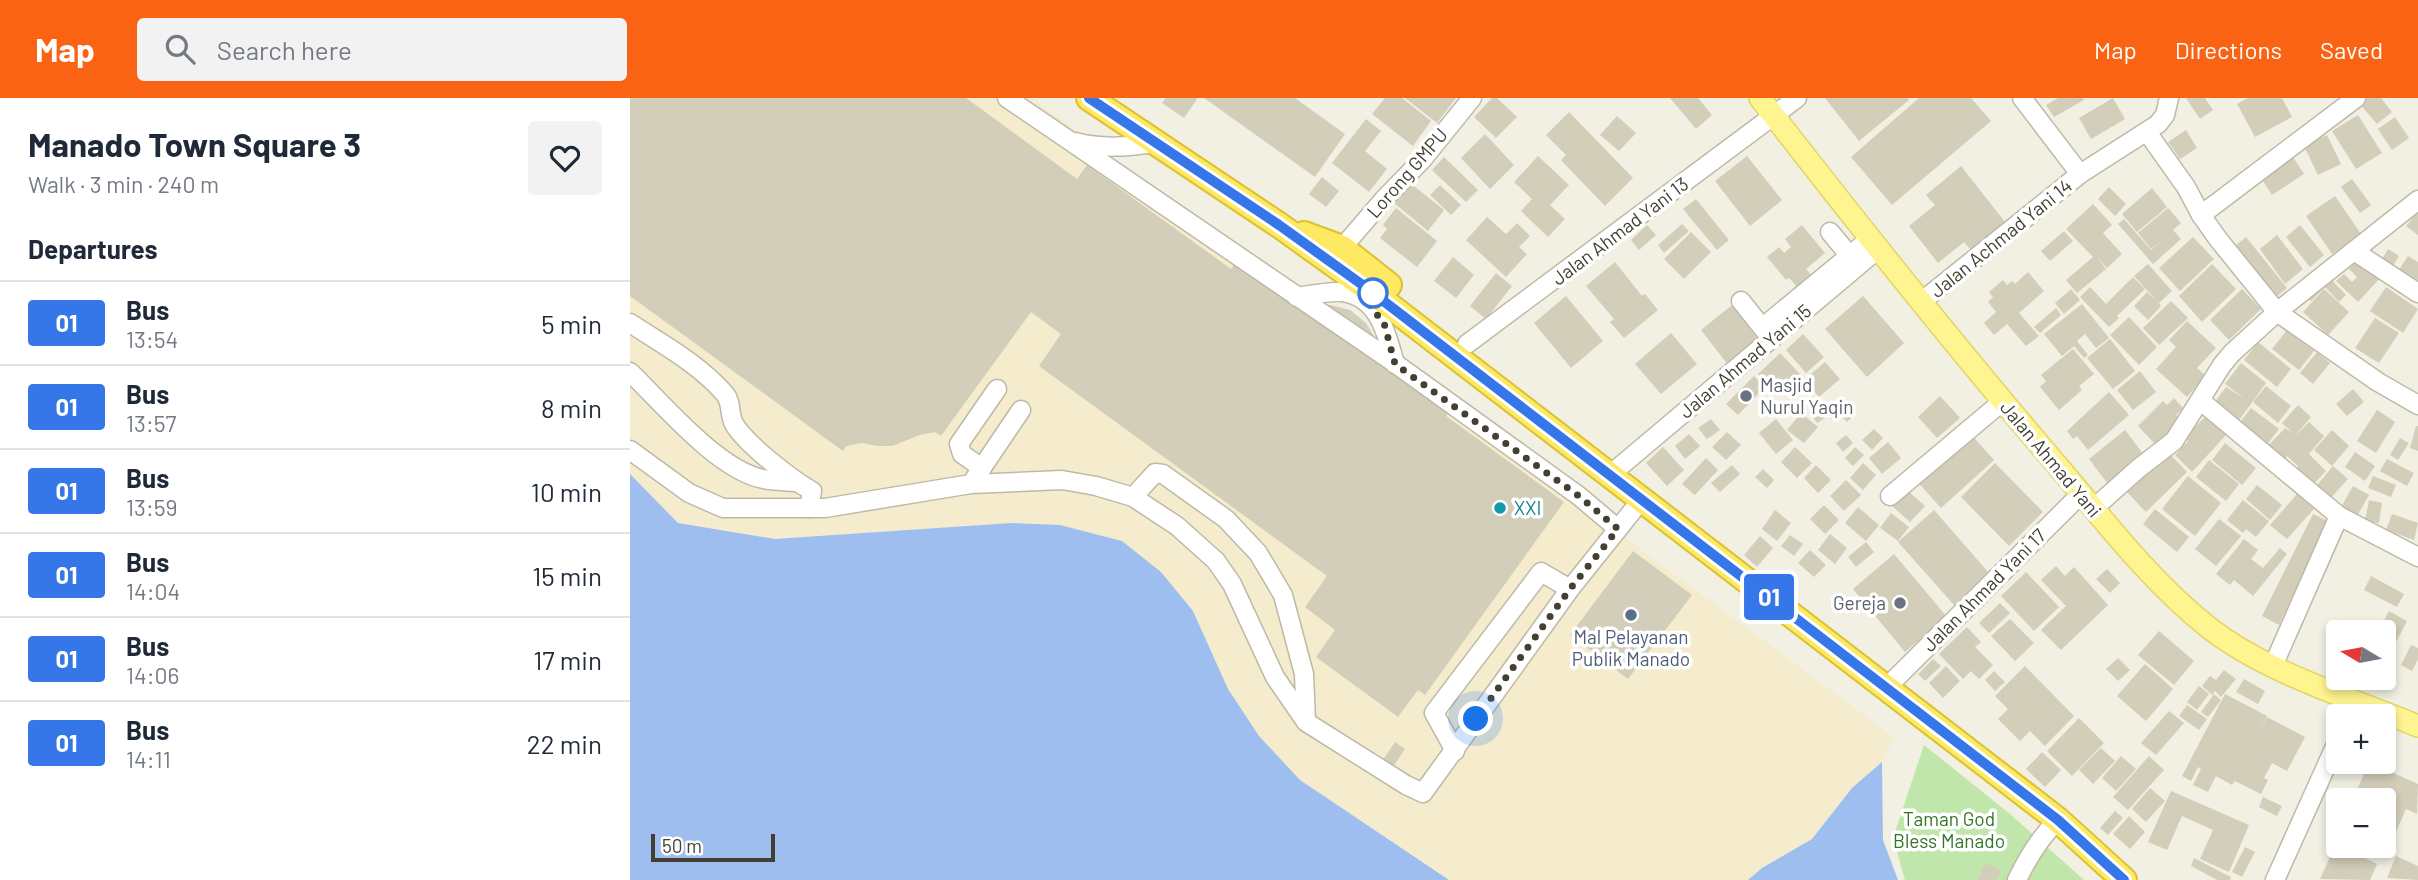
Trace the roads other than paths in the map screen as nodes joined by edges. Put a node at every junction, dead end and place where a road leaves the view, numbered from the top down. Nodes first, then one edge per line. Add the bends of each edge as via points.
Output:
1 (1007, 98) edge
2 (1089, 98) edge
3 (1472, 98) edge
4 (1759, 98) edge
5 (1797, 98) edge
6 (2022, 98) edge
7 (2169, 98) edge
8 (2356, 98) edge
9 (1774, 117) junction
10 (2147, 132) junction
11 (1065, 139) junction
12 (1154, 143) junction
13 (2080, 174) junction
14 (2418, 200) edge
15 (2201, 215) junction
16 (1830, 232) dead end
17 (1875, 243) junction
18 (2354, 251) junction
19 (1850, 256) junction
20 (1337, 267) junction
21 (2418, 293) edge
22 (1297, 297) junction
23 (1741, 301) dead end
24 (1922, 302) junction
25 (1793, 311) junction
26 (2277, 312) junction
27 (1409, 320) junction
28 (630, 323) edge
29 (1384, 323) junction
30 (1767, 333) junction
31 (1467, 344) junction
32 (1395, 364) junction
33 (630, 372) edge
34 (997, 390) dead end
35 (1514, 401) junction
36 (2003, 401) junction
37 (2201, 401) junction
38 (2418, 405) edge
39 (1021, 410) dead end
40 (630, 450) edge
41 (982, 468) junction
42 (1611, 474) junction
43 (795, 482) junction
44 (971, 484) junction
45 (1890, 496) dead end
46 (1133, 497) junction
47 (1642, 499) junction
48 (2087, 501) junction
49 (809, 508) junction
50 (2339, 516) junction
51 (1618, 529) junction
52 (2415, 549) edge
53 (1570, 589) junction
54 (2273, 667) junction
55 (1888, 687) junction
56 (2344, 704) edge
57 (2396, 720) edge
58 (1306, 722) junction
59 (2418, 726) edge
60 (1455, 751) junction
61 (2326, 767) edge
62 (2051, 826) junction
63 (2017, 880) edge
64 (2124, 880) edge
65 (2276, 880) edge

1 - 11 street
2 - 12 highway
3 - 20 street, Lorong GMPU
4 - 9 main road, Jalan Ahmad Yani
5 - 9 street, Jalan Ahmad Yani 13
6 - 13 street
7 - 10 street via 2165,115
8 - 15 street
9 - 17 main road, Jalan Ahmad Yani
9 - 31 street, Jalan Ahmad Yani 13
10 - 13 street, Jalan Achmad Yani 14
10 - 15 street
11 - 12 street via 1117,148
11 - 22 street
12 - 20 highway
13 - 24 street, Jalan Achmad Yani 14
14 - 18 street, Jalan Ahmad Yani 17
15 - 26 street
16 - 19 street
17 - 19 street
17 - 24 main road, Jalan Ahmad Yani
17 - 25 street, Jalan Ahmad Yani 15
18 - 21 street
18 - 26 street, Jalan Ahmad Yani 17
19 - 25 street
20 - 22 street
20 - 27 highway
20 - 29 street via 1357,297
20 - 31 highway
22 - 32 street
23 - 30 street
24 - 36 main road, Jalan Ahmad Yani
25 - 30 street, Jalan Ahmad Yani 15
26 - 37 street, Jalan Ahmad Yani 17 via 2221,365
26 - 38 street
27 - 29 street
27 - 35 highway
28 - 43 street via 690,362 727,396 733,424
29 - 32 street
30 - 42 street, Jalan Ahmad Yani 15
31 - 35 highway
32 - 51 street
33 - 43 street via 702,446 761,479
34 - 41 street via 959,444 962,454
35 - 42 highway
36 - 45 street
36 - 48 main road, Jalan Ahmad Yani
37 - 48 street, Jalan Ahmad Yani 17 via 2174,441
37 - 50 street
39 - 41 street
40 - 49 street via 689,493 723,508
41 - 44 street
42 - 47 highway
43 - 49 street via 811,491
44 - 46 street via 1062,480
44 - 49 street
46 - 58 street via 1177,526 1216,561 1275,677
46 - 58 street via 1156,473 1163,474 1226,519 1258,553 1283,595 1304,674
47 - 51 street
47 - 55 highway
48 - 54 main road, Jalan Ahmad Yani via 2150,573 2207,627
48 - 55 street, Jalan Ahmad Yani 17
50 - 52 street
50 - 54 street
51 - 53 street
53 - 60 street
53 - 60 street via 1541,572 1434,713
54 - 56 main road, Jalan Ahmad Yani
55 - 62 highway
57 - 59 main road, Jalan Ahmad Yani
58 - 60 street via 1423,793
61 - 65 street
62 - 63 street
62 - 64 highway

